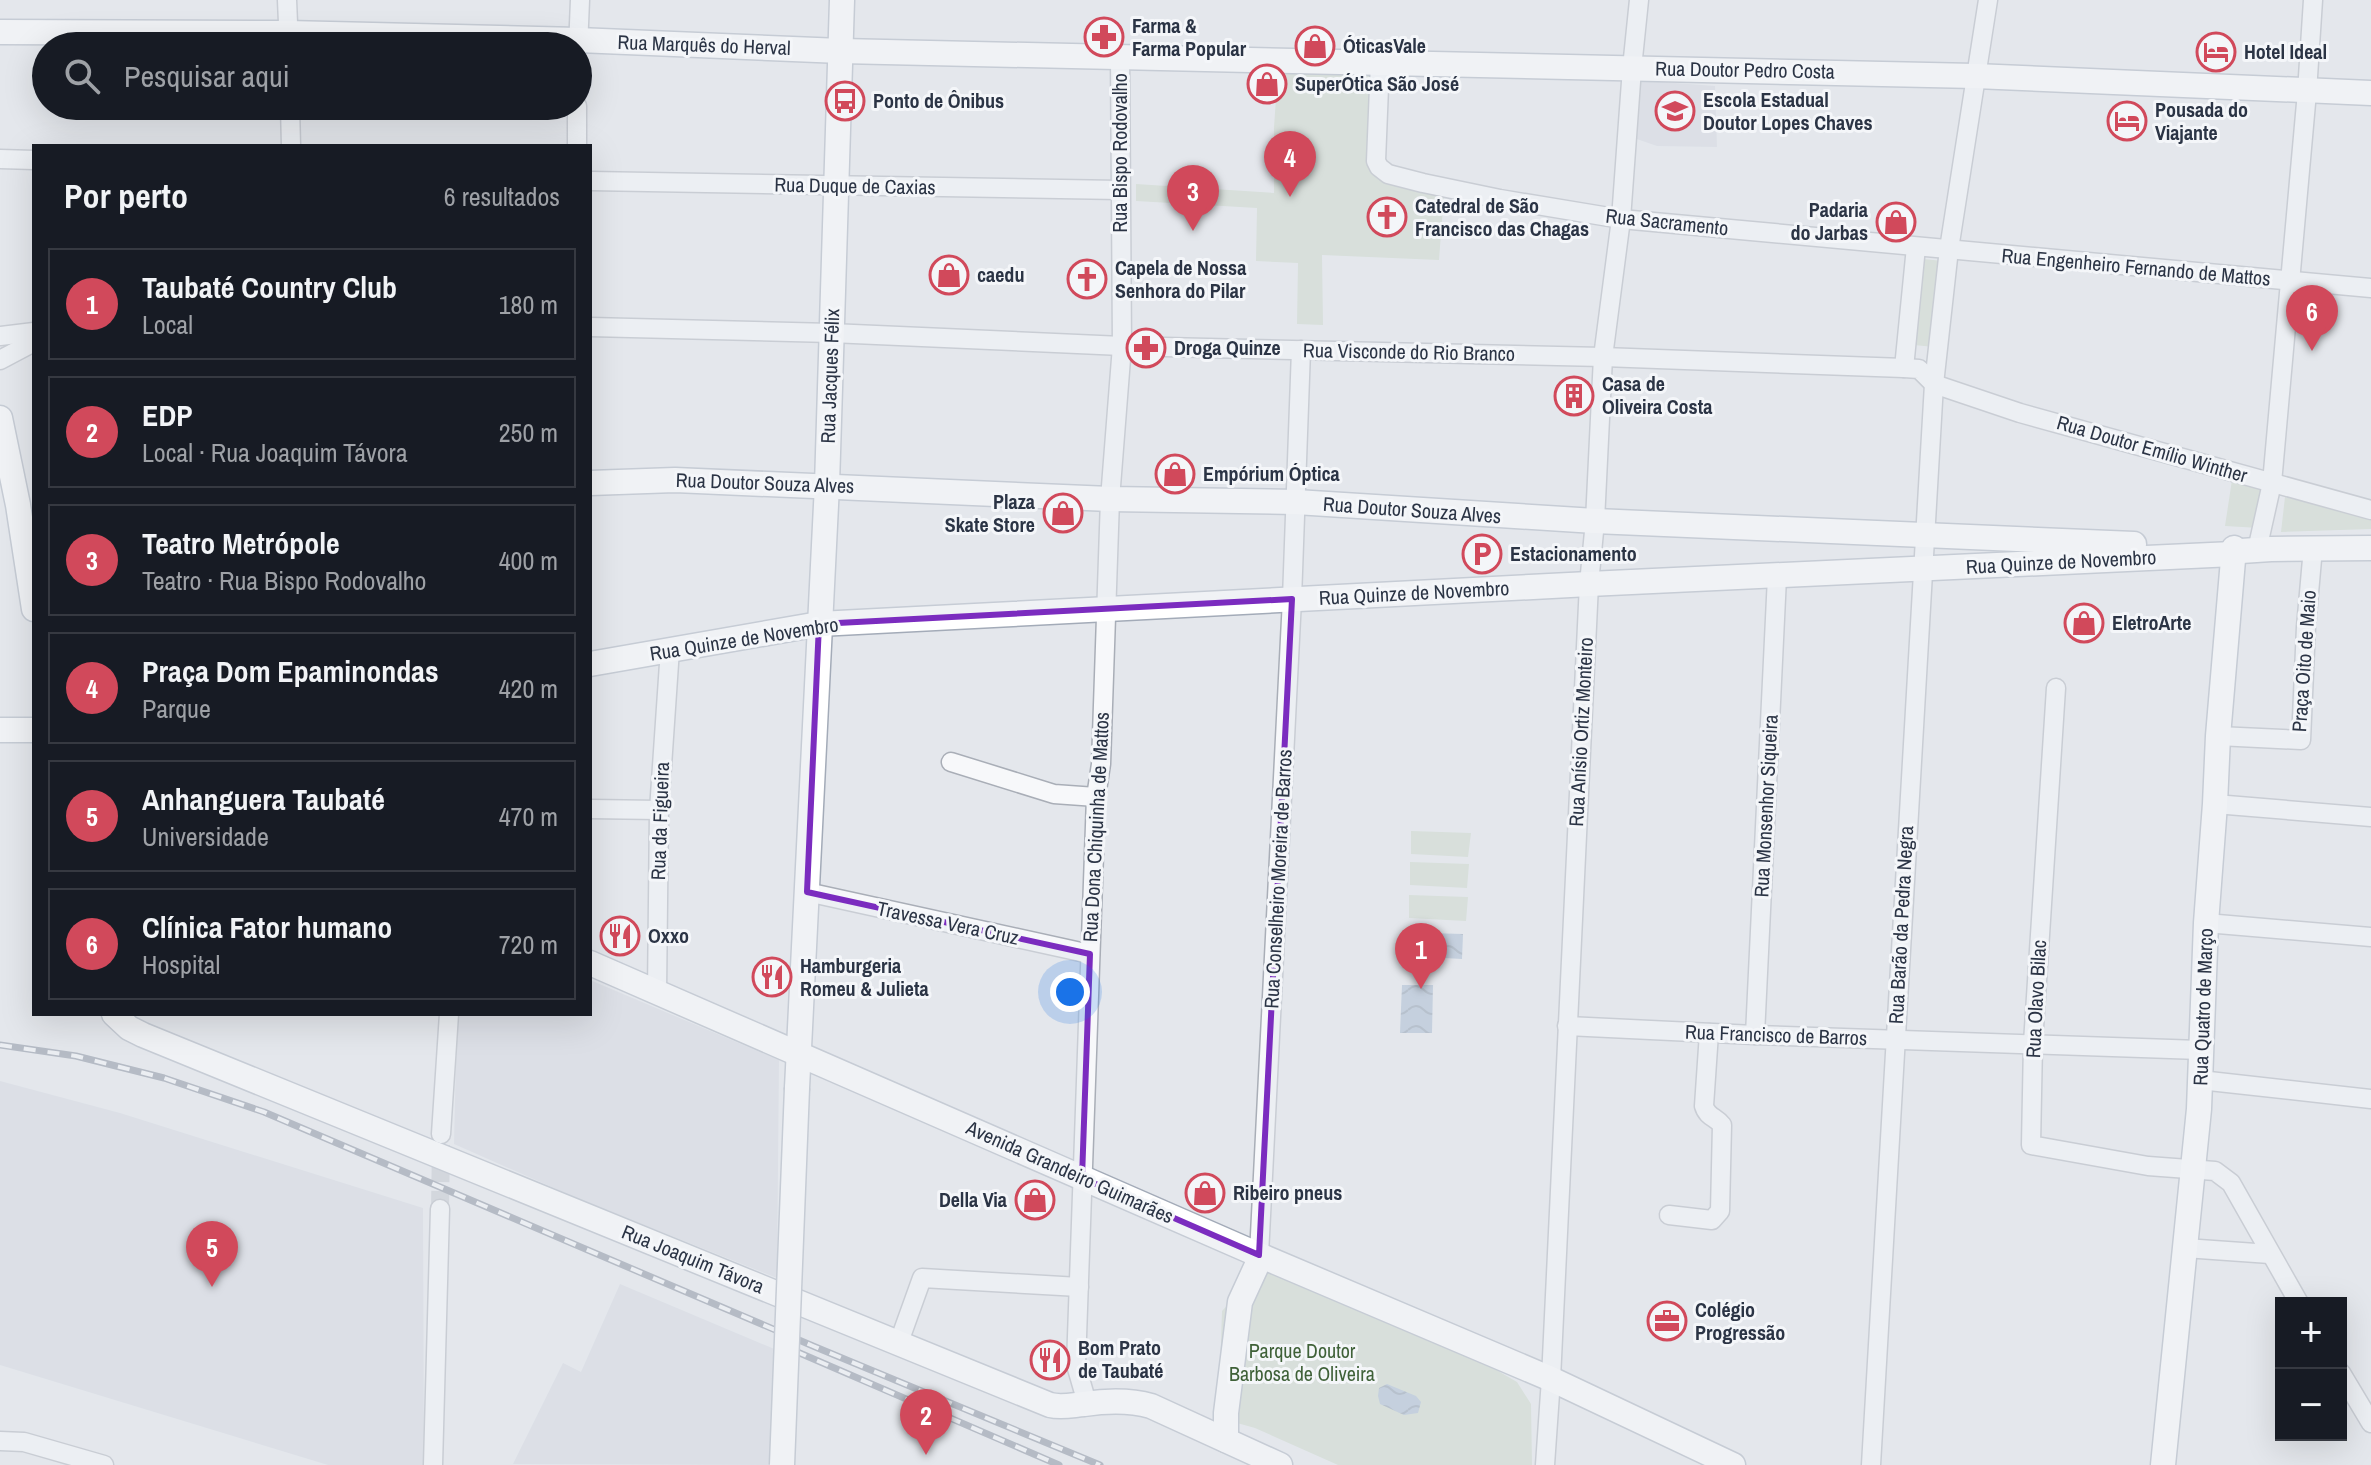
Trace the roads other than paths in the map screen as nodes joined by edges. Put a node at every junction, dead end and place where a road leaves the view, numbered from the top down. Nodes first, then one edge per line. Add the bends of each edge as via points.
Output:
1 (287, 0) edge
2 (580, 0) edge
3 (842, 0) edge
4 (1639, 0) edge
5 (1988, 0) edge
6 (2313, 0) edge
7 (0, 32) edge
8 (288, 32) edge
9 (579, 32) edge
10 (32, 33) edge
11 (592, 44) edge
12 (841, 51) junction
13 (1120, 56) junction
14 (1380, 63) junction
15 (1632, 68) junction
16 (1975, 76) junction
17 (2307, 92) junction
18 (2371, 93) edge
19 (290, 120) edge
20 (577, 120) edge
21 (291, 144) edge
22 (577, 144) edge
23 (0, 159) edge
24 (32, 160) edge
25 (592, 181) edge
26 (837, 186) junction
27 (1120, 190) junction
28 (1621, 219) junction
29 (1916, 247) junction
30 (1949, 249) junction
31 (2290, 281) junction
32 (2371, 288) edge
33 (592, 327) edge
34 (32, 332) edge
35 (831, 333) junction
36 (0, 336) edge
37 (32, 343) edge
38 (1907, 345) junction
39 (1122, 346) junction
40 (1301, 350) junction
41 (1937, 351) junction
42 (1603, 357) junction
43 (0, 360) edge
44 (1904, 368) junction
45 (1934, 384) junction
46 (0, 418) edge
47 (592, 483) edge
48 (2272, 483) junction
49 (827, 485) junction
50 (1110, 499) junction
51 (1296, 502) junction
52 (17, 505) edge
53 (2371, 510) edge
54 (1595, 521) junction
55 (1937, 536) junction
56 (2313, 548) junction
57 (2371, 548) edge
58 (2241, 551) junction
59 (1947, 567) junction
60 (1922, 568) junction
61 (1777, 577) junction
62 (1589, 584) junction
63 (32, 597) edge
64 (1292, 599) junction
65 (1105, 610) junction
66 (819, 624) junction
67 (670, 649) junction
68 (592, 664) edge
69 (2056, 688) dead end
70 (0, 730) edge
71 (32, 730) edge
72 (2218, 736) junction
73 (0, 745) edge
74 (32, 746) edge
75 (951, 762) dead end
76 (1096, 797) junction
77 (2215, 804) junction
78 (592, 809) edge
79 (659, 810) junction
80 (2371, 817) edge
81 (807, 892) junction
82 (2206, 923) junction
83 (2371, 937) edge
84 (1090, 954) junction
85 (592, 964) edge
86 (657, 993) junction
87 (116, 1016) edge
88 (449, 1016) edge
89 (1567, 1026) junction
90 (1709, 1033) junction
91 (1755, 1035) junction
92 (1894, 1039) junction
93 (2033, 1043) junction
94 (2200, 1050) junction
95 (800, 1053) junction
96 (2200, 1080) junction
97 (2371, 1099) edge
98 (441, 1134) tunnel mouth
99 (2194, 1168) junction
100 (1082, 1178) junction
101 (440, 1209) tunnel mouth
102 (1669, 1215) dead end
103 (2185, 1248) junction
104 (2270, 1254) junction
105 (1259, 1255) junction
106 (1079, 1287) junction
107 (2295, 1297) edge
108 (899, 1342) junction
109 (1551, 1379) junction
110 (2347, 1383) edge
111 (1087, 1403) junction
112 (2371, 1423) edge
113 (1226, 1440) junction
114 (0, 1441) edge
115 (104, 1465) edge
116 (433, 1465) edge
117 (782, 1465) edge
118 (1280, 1465) edge
119 (1545, 1465) edge
120 (1733, 1465) edge
121 (1871, 1465) edge
122 (2163, 1465) edge

1 - 8 street
2 - 9 street
3 - 12 main road, Rua Jacques Félix
4 - 15 street, Rua Anísio Ortiz Monteiro
5 - 16 street, Rua Barão da Pedra Negra
6 - 17 street, Rua Quatro de Março
7 - 10 main road, Rua Marquês do Herval
11 - 12 main road, Rua Marquês do Herval
12 - 13 main road, Rua Marquês do Herval
12 - 26 main road, Rua Jacques Félix
13 - 14 main road, Rua Doutor Pedro Costa
13 - 27 street, Rua Bispo Rodovalho
14 - 15 main road, Rua Doutor Pedro Costa
14 - 28 street, Rua Sacramento via 1376,161 1388,174
15 - 16 main road, Rua Doutor Pedro Costa
15 - 28 street, Rua Anísio Ortiz Monteiro
16 - 17 main road, Rua Doutor Pedro Costa
16 - 30 street, Rua Barão da Pedra Negra
17 - 18 main road, Rua Doutor Pedro Costa
17 - 31 street, Rua Quatro de Março
19 - 21 street
20 - 22 street
23 - 24 street
25 - 26 street, Rua Duque de Caxias
26 - 27 street, Rua Duque de Caxias
26 - 35 main road, Rua Jacques Félix
27 - 39 street, Rua Bispo Rodovalho
28 - 29 street, Rua Sacramento
28 - 42 street, Rua Anísio Ortiz Monteiro
29 - 30 street, Rua Sacramento
29 - 38 street
30 - 31 street, Rua Engenheiro Fernando de Mattos
30 - 41 street, Rua Barão da Pedra Negra
31 - 32 street, Rua Engenheiro Fernando de Mattos
31 - 48 street, Rua Quatro de Março
33 - 35 street, Rua Visconde do Rio Branco
34 - 36 street
35 - 39 street, Rua Visconde do Rio Branco
35 - 49 main road, Rua Jacques Félix
37 - 43 street
38 - 41 street via 1917,355
38 - 44 street
39 - 40 street, Rua Visconde do Rio Branco
39 - 50 street, Rua Dona Chiquinha de Mattos
40 - 42 street, Rua Visconde do Rio Branco
40 - 51 street, Rua Conselheiro Moreira de Barros
41 - 45 street, Rua Barão da Pedra Negra
42 - 44 street, Rua Visconde do Rio Branco
42 - 54 street, Rua Anísio Ortiz Monteiro
44 - 45 street, Rua Visconde do Rio Branco via 1919,369
45 - 48 street, Rua Doutor Emílio Winther
45 - 55 street, Rua Barão da Pedra Negra
46 - 52 main road
47 - 49 main road, Rua Doutor Souza Alves
48 - 53 street, Rua Doutor Emílio Winther
48 - 58 street, Rua Quatro de Março
49 - 50 main road, Rua Doutor Souza Alves
49 - 66 main road, Rua Jacques Félix
50 - 51 main road, Rua Doutor Souza Alves
50 - 65 street, Rua Dona Chiquinha de Mattos
51 - 54 main road, Rua Doutor Souza Alves
51 - 64 street, Rua Conselheiro Moreira de Barros
52 - 63 main road
54 - 55 main road, Rua Doutor Souza Alves
54 - 62 street, Rua Anísio Ortiz Monteiro
55 - 58 main road, Rua Doutor Souza Alves
55 - 59 main road
55 - 60 street, Rua Barão da Pedra Negra
56 - 57 main road, Rua Quinze de Novembro
56 - 58 main road, Rua Quinze de Novembro
56 - 72 street, Praça Oito de Maio via 2301,740
58 - 59 main road, Rua Quinze de Novembro
58 - 72 main road, Rua Quatro de Março
59 - 60 main road, Rua Quinze de Novembro
60 - 61 main road, Rua Quinze de Novembro
60 - 92 street, Rua Barão da Pedra Negra
61 - 62 main road, Rua Quinze de Novembro
61 - 91 street, Rua Monsenhor Siqueira
62 - 64 main road, Rua Quinze de Novembro
62 - 89 street, Rua Anísio Ortiz Monteiro
64 - 65 main road, Rua Quinze de Novembro
64 - 105 street, Rua Conselheiro Moreira de Barros
65 - 66 main road, Rua Quinze de Novembro
65 - 76 street, Rua Dona Chiquinha de Mattos
66 - 67 main road, Rua Quinze de Novembro
66 - 81 main road, Rua Jacques Félix
67 - 68 main road, Rua Quinze de Novembro
67 - 79 street, Rua da Figueira
69 - 93 street, Rua Olavo Bilac
70 - 71 main road
72 - 77 main road, Rua Quatro de Março
73 - 74 main road
75 - 76 street via 1054,794
76 - 84 street, Rua Dona Chiquinha de Mattos
77 - 80 street
77 - 82 main road, Rua Quatro de Março
78 - 79 street
79 - 86 street, Rua da Figueira
81 - 84 street, Travessa Vera Cruz
81 - 95 main road, Rua Jacques Félix
82 - 83 street
82 - 94 main road, Rua Quatro de Março
84 - 100 street, Rua Dona Chiquinha de Mattos
85 - 86 main road, Avenida Grandeiro Guimarães
86 - 95 main road, Avenida Grandeiro Guimarães
87 - 108 main road, Rua Joaquim Távora via 143,1035
88 - 98 street
89 - 90 street, Rua Francisco de Barros
89 - 109 street, Rua Anísio Ortiz Monteiro
90 - 91 street, Rua Francisco de Barros
90 - 102 street via 1704,1106 1722,1125 1720,1211 1712,1220
91 - 92 street, Rua Francisco de Barros
92 - 93 street, Rua Francisco de Barros
92 - 121 street, Rua Barão da Pedra Negra
93 - 94 street, Rua Francisco de Barros
93 - 99 street, Rua Olavo Bilac via 2031,1145 2148,1166
94 - 96 main road, Rua Quatro de Março
95 - 100 main road, Avenida Grandeiro Guimarães
95 - 117 main road, Rua Jacques Félix, bridge
96 - 97 street
96 - 99 main road, Rua Quatro de Março
99 - 103 main road, Rua Quatro de Março
99 - 104 street via 2215,1171 2231,1183
100 - 105 main road, Avenida Grandeiro Guimarães
100 - 106 street, Rua Dona Chiquinha de Mattos
101 - 116 street
103 - 104 street
103 - 122 main road, Rua Quatro de Março
104 - 107 street
105 - 109 main road, Avenida Grandeiro Guimarães
105 - 113 main road via 1240,1302
106 - 108 street via 922,1278
106 - 111 street, Rua Dona Chiquinha de Mattos via 1076,1365
108 - 111 main road, Rua Joaquim Távora via 1050,1405
109 - 119 street, Rua Anísio Ortiz Monteiro
109 - 120 main road, Avenida Grandeiro Guimarães
110 - 112 street
111 - 113 main road, Rua Joaquim Távora via 1151,1406
113 - 118 main road, Rua Joaquim Távora
114 - 115 street via 24,1442

